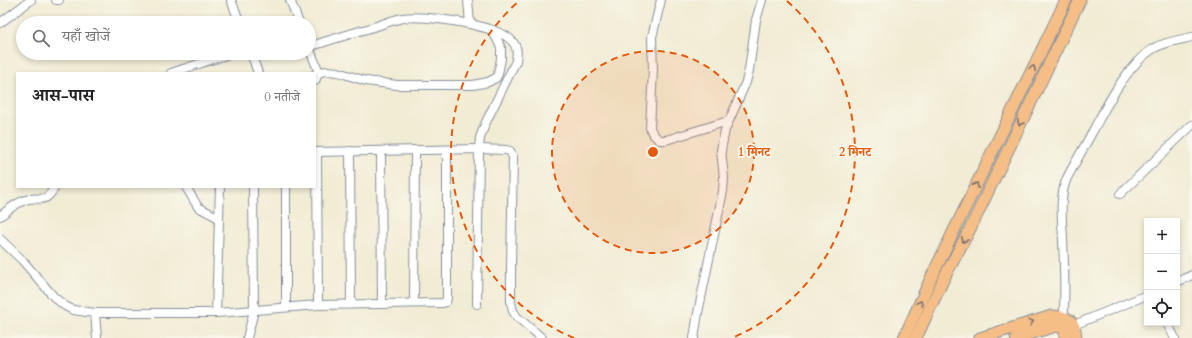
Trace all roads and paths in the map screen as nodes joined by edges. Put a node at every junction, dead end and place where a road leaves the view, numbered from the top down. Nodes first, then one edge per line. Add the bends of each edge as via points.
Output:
1 (31, 0) edge
2 (56, 0) edge
3 (59, 0) edge
4 (231, 0) edge
5 (468, 0) edge
6 (661, 0) edge
7 (762, 0) edge
8 (1066, 0) edge
9 (1080, 0) edge
10 (293, 1) edge
11 (237, 16) edge
12 (297, 16) edge
13 (0, 23) edge
14 (470, 24) junction
15 (492, 30) junction
16 (1192, 37) edge
17 (316, 45) edge
18 (211, 60) edge
19 (253, 60) edge
20 (313, 60) edge
21 (174, 72) edge
22 (258, 72) edge
23 (317, 73) edge
24 (728, 120) junction
25 (1192, 124) edge
26 (479, 149) junction
27 (415, 150) junction
28 (447, 150) junction
29 (350, 151) junction
30 (381, 151) junction
31 (316, 152) edge
32 (53, 188) edge
33 (187, 188) edge
34 (220, 188) edge
35 (254, 188) edge
36 (286, 188) edge
37 (1120, 194) dead end
38 (0, 216) edge
39 (219, 218) junction
40 (0, 239) edge
41 (1192, 275) edge
42 (1180, 281) edge
43 (1144, 296) edge
44 (351, 304) junction
45 (382, 304) junction
46 (414, 304) junction
47 (477, 304) dead end
48 (318, 305) junction
49 (286, 307) junction
50 (254, 311) junction
51 (95, 313) junction
52 (216, 313) junction
53 (1169, 326) edge
54 (1066, 328) edge
55 (911, 337) edge
56 (97, 338) edge
57 (247, 338) edge
58 (542, 338) edge
59 (694, 338) edge
60 (980, 338) edge
61 (1016, 338) edge
62 (1076, 338) edge
63 (1175, 338) edge

1 - 13 street
2 - 3 street
4 - 11 street
5 - 14 street
6 - 24 street via 652,41 652,134 659,140 666,140
7 - 24 street via 756,20 748,76
55 -> 8 main road via 932,276
9 -> 55 main road via 971,226
10 - 12 street
14 - 15 street
14 - 17 street via 425,17 403,18
15 - 23 street via 501,48 501,59 496,78 488,82 473,85 397,85 366,81 338,72
15 - 26 street via 512,41 517,53 516,61 483,130
16 - 54 street via 1165,43 1149,51 1126,76 1109,101 1067,178 1062,192
18 - 21 street
19 - 22 street
20 - 23 street
24 - 59 street via 722,150 723,191
25 - 37 street
26 - 28 street
26 - 47 street
26 - 58 street via 506,150 512,154 511,302 517,317
27 - 28 street
27 - 30 street
27 - 46 street
28 - 46 street via 447,298 443,303
29 - 30 street
29 - 31 street
29 - 44 street
30 - 45 street
31 - 48 street
32 - 38 street via 46,198 24,200
33 - 39 street via 198,207
34 - 39 street
35 - 50 street
36 - 49 street
39 - 52 street
40 - 51 street via 65,306 73,310
41 - 42 street
43 - 54 street
44 - 45 street
44 - 48 street
45 - 46 street
48 - 49 street
49 - 50 street
50 - 52 street
50 - 57 street
51 - 52 street
51 - 56 street
53 - 63 street
60 -> 54 main road via 1052,316
54 - 61 main road via 1056,326
54 - 62 main road

